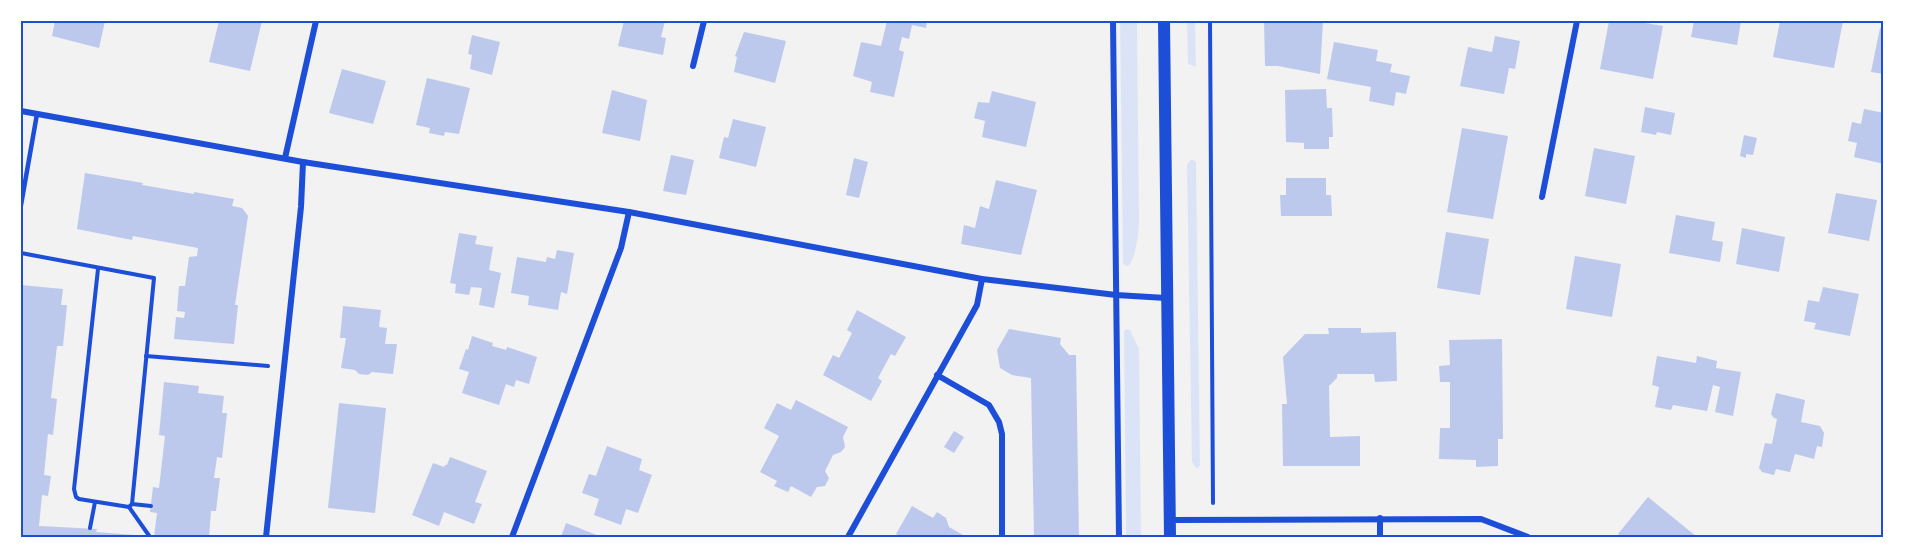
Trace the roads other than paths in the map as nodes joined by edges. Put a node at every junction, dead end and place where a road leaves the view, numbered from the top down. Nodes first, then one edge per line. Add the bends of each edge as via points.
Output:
1 (316, 21) edge
2 (704, 21) edge
3 (1113, 21) edge
4 (1164, 21) edge
5 (1577, 21) edge
6 (693, 66) dead end
7 (21, 111) edge
8 (38, 114) junction
9 (285, 158) junction
10 (303, 162) junction
11 (1542, 197) dead end
12 (21, 205) edge
13 (629, 212) junction
14 (982, 279) junction
15 (1116, 295) junction
16 (1167, 298) junction
17 (938, 375) junction
18 (1380, 518) junction
19 (1170, 520) junction
20 (266, 537) edge
21 (512, 537) edge
22 (848, 537) edge
23 (1002, 537) edge
24 (1119, 537) edge
25 (1170, 537) edge
26 (1380, 537) edge
27 (1528, 537) edge

1 - 9 street
2 - 6 street
3 - 15 street
4 - 16 main road
5 - 11 street
7 - 8 street
8 - 9 street
8 - 12 lane
9 - 10 street
10 - 13 street
10 - 20 street
13 - 14 street
13 - 21 street via 621,248
14 - 15 street
14 - 17 street via 977,305
15 - 16 street
15 - 24 street
16 - 19 main road
17 - 22 street
17 - 23 street via 989,405 999,422
18 - 19 street
18 - 26 street
18 - 27 street via 1481,519
19 - 25 main road

